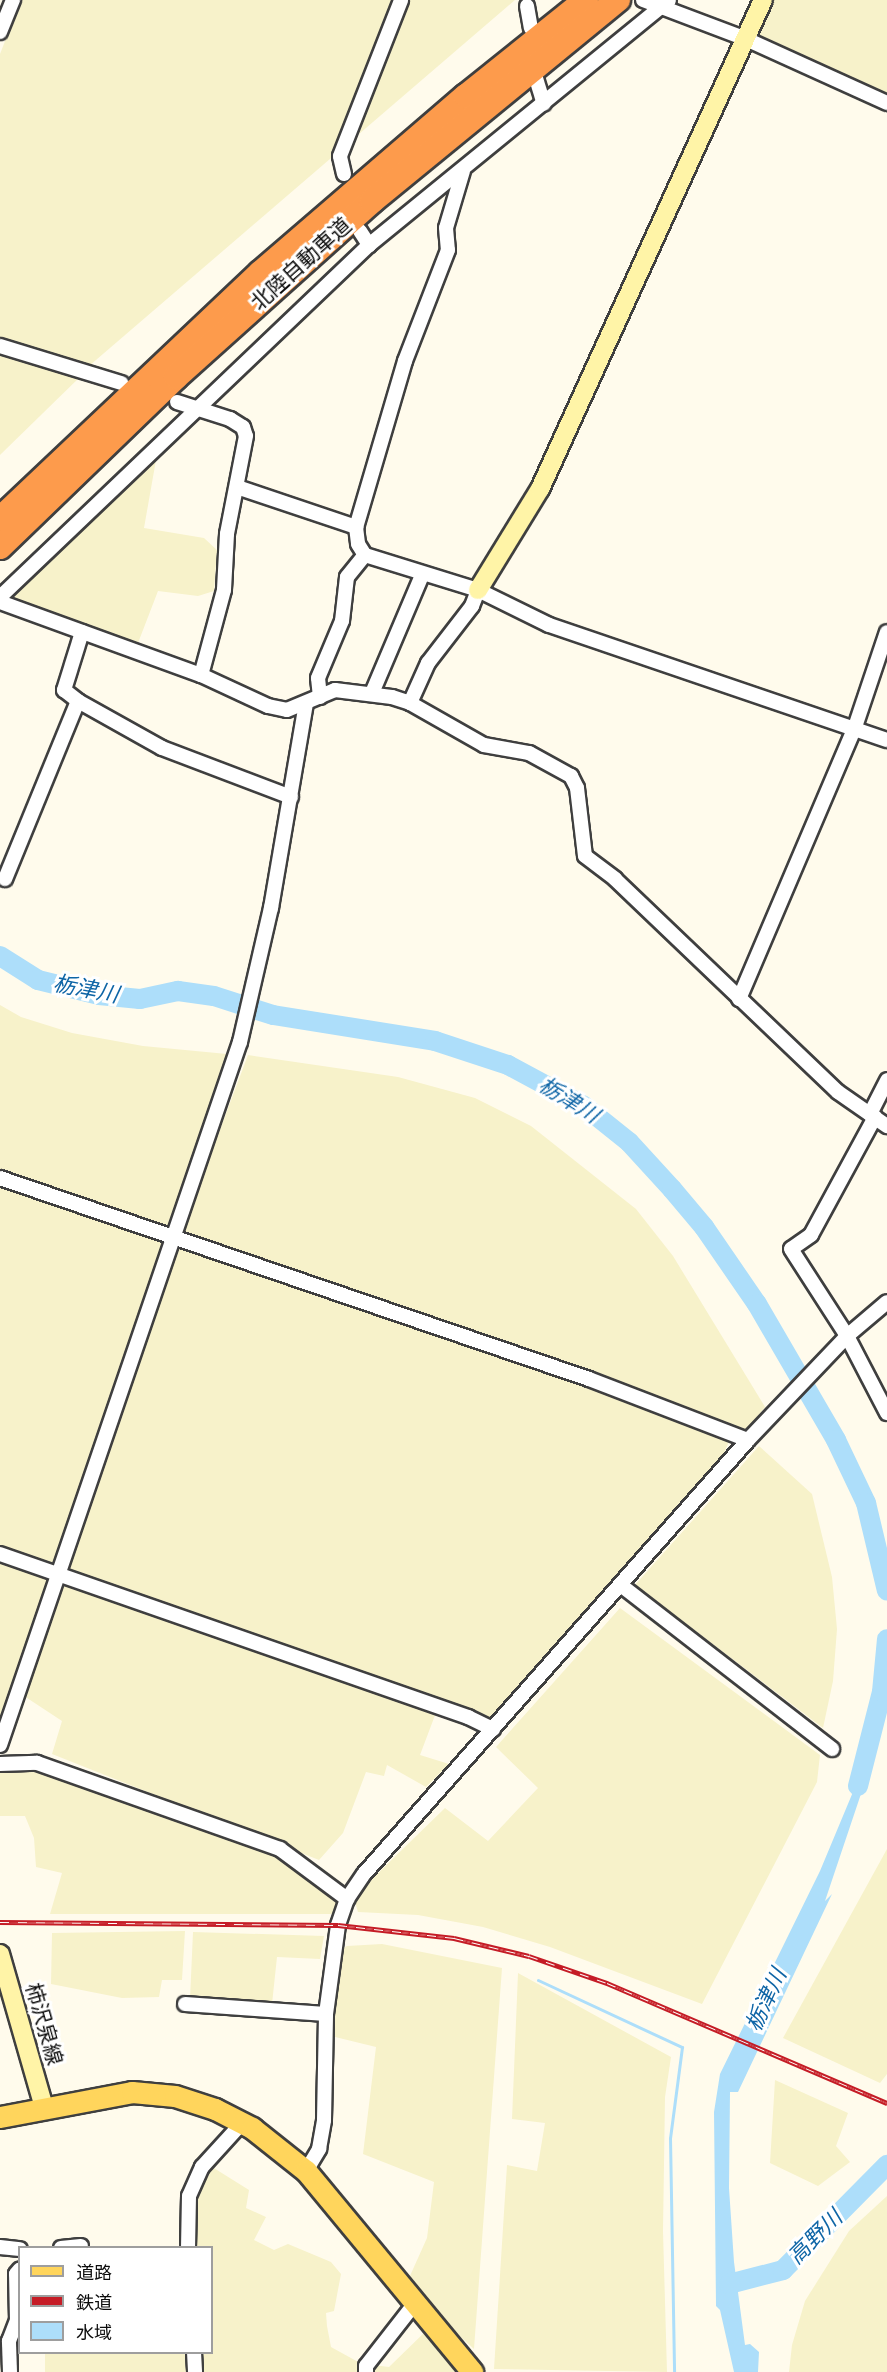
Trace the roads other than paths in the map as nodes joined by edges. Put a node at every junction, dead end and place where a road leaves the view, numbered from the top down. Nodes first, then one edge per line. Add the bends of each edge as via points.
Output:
1 (13, 0) edge
2 (400, 0) edge
3 (586, 0) edge
4 (618, 0) edge
5 (643, 0) edge
6 (763, 0) edge
7 (665, 3) edge
8 (527, 6) dead end
9 (531, 28) dead end
10 (0, 32) edge
11 (746, 39) junction
12 (535, 75) dead end
13 (887, 103) edge
14 (544, 104) junction
15 (463, 171) junction
16 (344, 174) dead end
17 (360, 231) dead end
18 (369, 245) junction
19 (0, 346) edge
20 (121, 382) dead end
21 (177, 402) dead end
22 (195, 408) junction
23 (237, 487) junction
24 (0, 519) edge
25 (356, 527) junction
26 (0, 547) edge
27 (365, 555) junction
28 (422, 575) junction
29 (478, 590) junction
30 (0, 599) edge
31 (82, 632) junction
32 (887, 632) edge
33 (201, 675) junction
34 (372, 693) junction
35 (320, 697) junction
36 (78, 701) junction
37 (410, 703) junction
38 (306, 704) junction
39 (855, 727) junction
40 (887, 740) edge
41 (291, 797) junction
42 (5, 879) dead end
43 (739, 999) junction
44 (887, 1080) edge
45 (873, 1115) junction
46 (887, 1126) edge
47 (0, 1178) edge
48 (174, 1237) junction
49 (887, 1302) edge
50 (847, 1336) junction
51 (887, 1413) edge
52 (748, 1440) junction
53 (0, 1554) edge
54 (57, 1573) junction
55 (622, 1586) junction
56 (492, 1730) junction
57 (0, 1745) edge
58 (832, 1749) dead end
59 (0, 1764) edge
60 (347, 1899) junction
61 (0, 1954) edge
62 (185, 2004) dead end
63 (326, 2014) junction
64 (44, 2107) junction
65 (0, 2117) edge
66 (242, 2123) junction
67 (306, 2171) junction
68 (188, 2246) edge
69 (0, 2247) edge
70 (18, 2249) edge
71 (18, 2272) edge
72 (416, 2302) junction
73 (194, 2354) edge
74 (10, 2372) edge
75 (195, 2372) edge
76 (366, 2372) edge
77 (471, 2372) edge

1 - 10 street
2 - 16 street via 340,156
3 - 24 highway, 北陸自動車道 via 466,96 269,266
4 - 26 highway, 北陸自動車道 via 336,233 176,377
5 - 7 street
6 - 11 street
7 - 11 street
7 - 14 street
8 - 9 street
11 - 13 street
11 - 29 street via 540,489
12 - 14 street
14 - 15 street
15 - 18 street
15 - 25 street via 446,228 448,250 405,361
17 - 18 street
18 - 22 street
19 - 20 street
21 - 22 street
22 - 23 street via 243,427 246,436
22 - 30 street
23 - 25 street
23 - 33 street via 227,534 224,590
25 - 27 street via 358,544
27 - 28 street
27 - 35 street via 347,577 342,621 318,678
28 - 29 street
28 - 34 street
29 - 37 street via 472,606 428,663
29 - 39 street via 549,625
30 - 31 street
31 - 33 street
31 - 36 street via 64,690
32 - 39 street
33 - 38 street via 268,706 286,710
34 - 35 street via 335,690
34 - 37 street
35 - 38 street
36 - 41 street via 162,748
36 - 42 street
37 - 43 street via 484,745 529,753 571,776 577,788 585,856 615,879
38 - 41 street
39 - 40 street
39 - 43 street
41 - 48 street via 256,983
43 - 45 street via 838,1092
44 - 45 street
45 - 46 street
45 - 50 street via 811,1235 791,1249
47 - 48 street
48 - 52 street via 589,1379
48 - 54 street
49 - 50 street
50 - 51 street
50 - 52 street
52 - 55 street
53 - 54 street
54 - 56 street via 468,1717
54 - 57 street
55 - 56 street
55 - 58 street
56 - 60 street via 364,1874
59 - 60 street via 38,1763 280,1849
60 - 63 street via 338,1925
61 - 64 street, 柿沢泉線
62 - 63 street
63 - 67 street via 324,2120 319,2149
64 - 65 main road
64 - 66 main road via 132,2092 175,2096
66 - 67 main road via 283,2149
66 - 68 street via 202,2167 189,2196
67 - 72 main road
69 - 70 street
71 - 74 street via 17,2320 9,2341
72 - 76 street via 366,2366
72 - 77 main road
73 - 75 street

